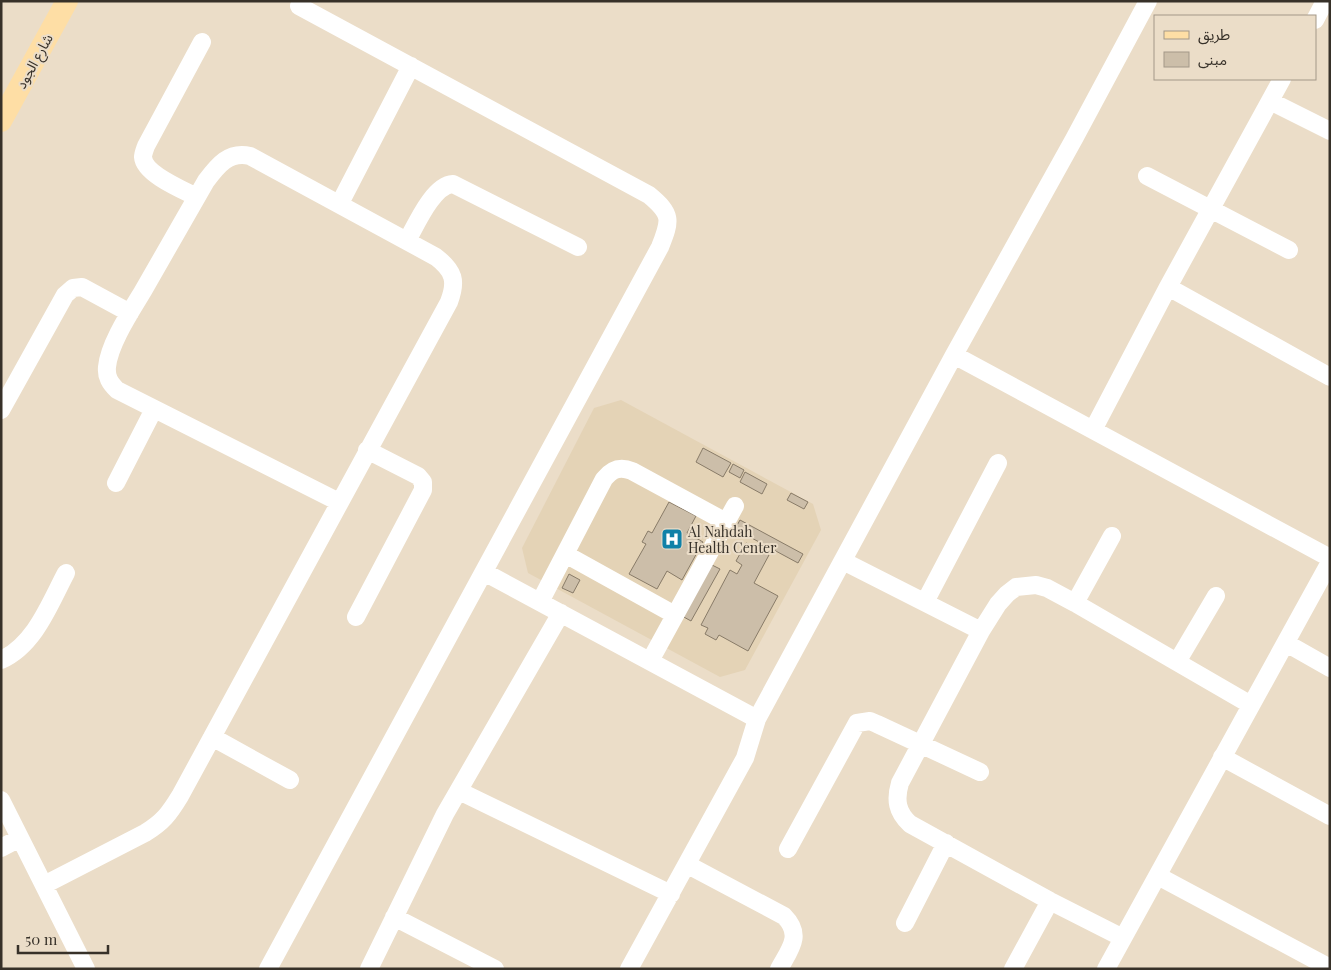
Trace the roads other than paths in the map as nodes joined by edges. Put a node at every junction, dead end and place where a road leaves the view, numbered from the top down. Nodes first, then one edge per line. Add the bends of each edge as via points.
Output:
1 (66, 1) edge
2 (1148, 1) edge
3 (1325, 1) edge
4 (297, 3) edge
5 (1316, 18) edge
6 (202, 42) dead end
7 (411, 66) junction
8 (1280, 80) edge
9 (1270, 101) junction
10 (1, 121) edge
11 (1330, 131) edge
12 (1147, 176) dead end
13 (196, 197) junction
14 (340, 204) junction
15 (1210, 209) junction
16 (407, 241) junction
17 (578, 247) dead end
18 (1289, 250) dead end
19 (1168, 287) junction
20 (130, 313) junction
21 (954, 355) junction
22 (1330, 377) edge
23 (154, 409) junction
24 (1, 410) edge
25 (1093, 430) junction
26 (367, 450) junction
27 (998, 463) dead end
28 (116, 483) dead end
29 (339, 502) junction
30 (735, 506) dead end
31 (726, 522) junction
32 (1112, 536) dead end
33 (565, 554) junction
34 (1330, 558) edge
35 (843, 561) junction
36 (1330, 562) edge
37 (484, 572) junction
38 (66, 573) dead end
39 (1216, 596) dead end
40 (540, 602) junction
41 (925, 602) junction
42 (1075, 603) junction
43 (561, 613) junction
44 (676, 615) junction
45 (356, 617) dead end
46 (981, 631) junction
47 (1286, 643) junction
48 (1, 660) edge
49 (650, 661) junction
50 (1177, 662) junction
51 (1330, 668) edge
52 (1251, 705) junction
53 (757, 719) junction
54 (212, 737) junction
55 (920, 744) junction
56 (1222, 757) junction
57 (980, 772) dead end
58 (290, 780) dead end
59 (459, 791) junction
60 (1, 800) edge
61 (1330, 816) edge
62 (20, 838) junction
63 (946, 843) junction
64 (1, 848) edge
65 (788, 849) dead end
66 (688, 865) junction
67 (1158, 876) junction
68 (44, 885) junction
69 (671, 894) junction
70 (1050, 901) junction
71 (394, 917) junction
72 (905, 923) dead end
73 (1124, 938) junction
74 (1330, 968) edge
75 (86, 969) edge
76 (268, 969) edge
77 (369, 969) edge
78 (495, 969) edge
79 (629, 969) edge
80 (779, 969) edge
81 (1013, 969) edge
82 (1106, 969) edge

1 - 10 main road, شارع الجود
2 - 21 street
3 - 5 street
4 - 7 street
6 - 13 street via 143,157 147,167 156,175
7 - 14 street
7 - 37 street via 649,195 663,207 667,217 668,227 660,247
8 - 9 street
9 - 11 street
9 - 15 street
12 - 15 street
13 - 14 street via 222,162 240,154 250,156
13 - 20 street
14 - 16 street
15 - 18 street
15 - 19 street
16 - 17 street via 434,195 441,188 453,184
16 - 26 street via 446,266 451,272 453,292
19 - 22 street
19 - 25 street
20 - 23 street via 110,354 108,376 117,390
20 - 24 street via 82,287 73,288 65,295
21 - 25 street
21 - 35 street
23 - 28 street
23 - 29 street
25 - 34 street
26 - 29 street
26 - 45 street via 418,476 423,482 423,490
27 - 41 street
29 - 54 street
30 - 31 street
31 - 33 street via 632,471 620,468 604,479
31 - 44 street
32 - 42 street
33 - 40 street
33 - 44 street
35 - 41 street
35 - 53 street
36 - 47 street
37 - 40 street
37 - 76 street
38 - 48 street via 32,635 19,650
39 - 50 street
40 - 43 street
41 - 46 street
42 - 46 street via 1036,585 1016,587 998,604
42 - 50 street
43 - 49 street
43 - 59 street
44 - 49 street
46 - 55 street
47 - 51 street
47 - 52 street
49 - 53 street
50 - 52 street
52 - 56 street
53 - 66 street via 746,758
54 - 58 street
54 - 68 street via 180,796 161,823
55 - 57 street
55 - 63 street via 900,783 898,810 910,824
55 - 65 street via 870,721 857,723
56 - 61 street
56 - 67 street
59 - 69 street
59 - 71 street
60 - 62 street
62 - 64 street
62 - 68 street
63 - 70 street
63 - 72 street
66 - 69 street
66 - 80 street via 784,916 792,924 795,933 792,945
67 - 73 street
67 - 74 street
68 - 75 street
69 - 79 street
70 - 73 street
70 - 81 street
71 - 77 street
71 - 78 street
73 - 82 street

